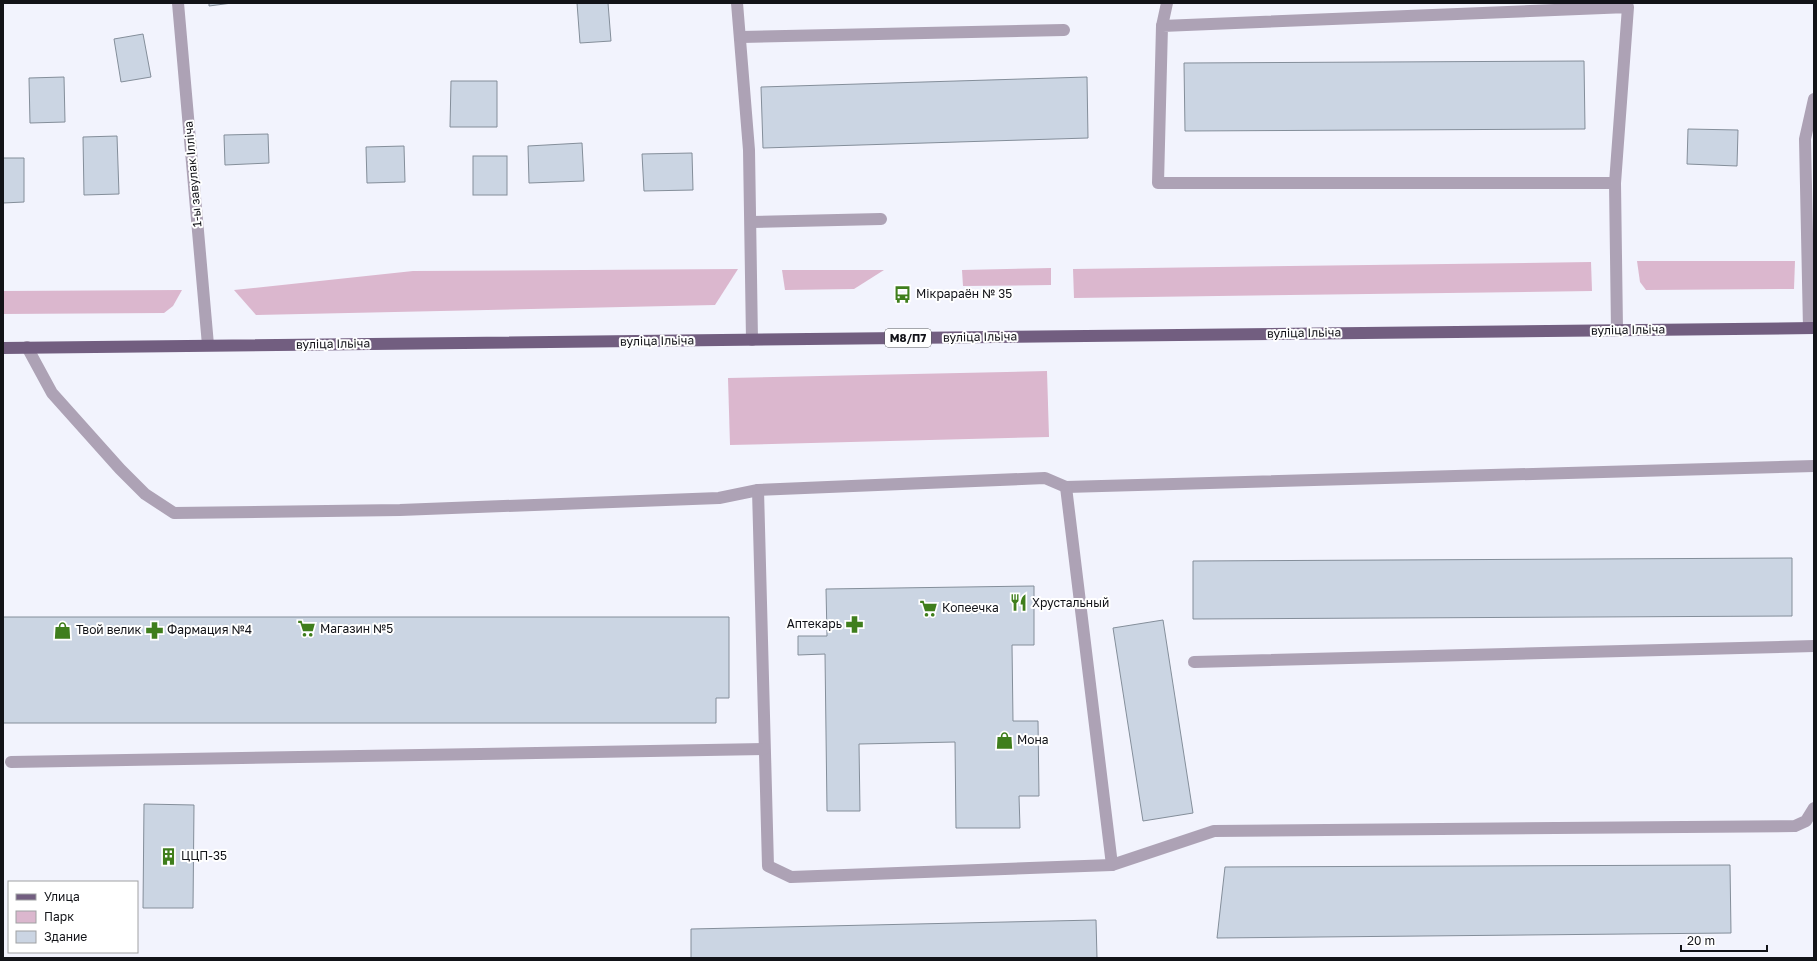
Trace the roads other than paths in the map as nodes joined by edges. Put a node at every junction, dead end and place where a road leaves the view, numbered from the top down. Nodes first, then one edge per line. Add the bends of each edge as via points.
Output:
1 (178, 3) edge
2 (737, 3) edge
3 (1167, 3) edge
4 (1627, 5) edge
5 (1162, 26) junction
6 (1064, 30) dead end
7 (741, 37) junction
8 (1814, 99) edge
9 (1615, 183) junction
10 (881, 219) dead end
11 (751, 222) junction
12 (1617, 330) junction
13 (1812, 330) edge
14 (752, 340) junction
15 (208, 345) junction
16 (27, 347) junction
17 (3, 348) edge
18 (1814, 466) edge
19 (1066, 487) junction
20 (758, 490) junction
21 (1814, 646) edge
22 (1194, 662) dead end
23 (764, 749) junction
24 (11, 762) dead end
25 (1814, 808) edge
26 (1112, 865) junction

1 - 15 street, 1-ы завулак Ілліча
2 - 7 street
3 - 5 street
4 - 5 street
4 - 9 street
5 - 9 street via 1158,183
6 - 7 street
7 - 11 street
8 - 13 street via 1805,139
9 - 12 street
10 - 11 street
11 - 14 street
12 - 13 main road, вуліца Ільіча / М8/П7
12 - 14 main road, вуліца Ільіча / М8/П7
14 - 15 main road, вуліца Ільіча / М8/П7
15 - 16 main road, вуліца Ільіча / М8/П7
16 - 17 main road, вуліца Ільіча / М8/П7
16 - 20 street via 52,393 140,489 174,512 400,510 719,498
18 - 19 street
19 - 20 street via 1046,478
19 - 26 street
20 - 23 street
21 - 22 street
23 - 24 street
23 - 26 street via 768,866 791,877
25 - 26 street via 1806,821 1795,826 1214,831

